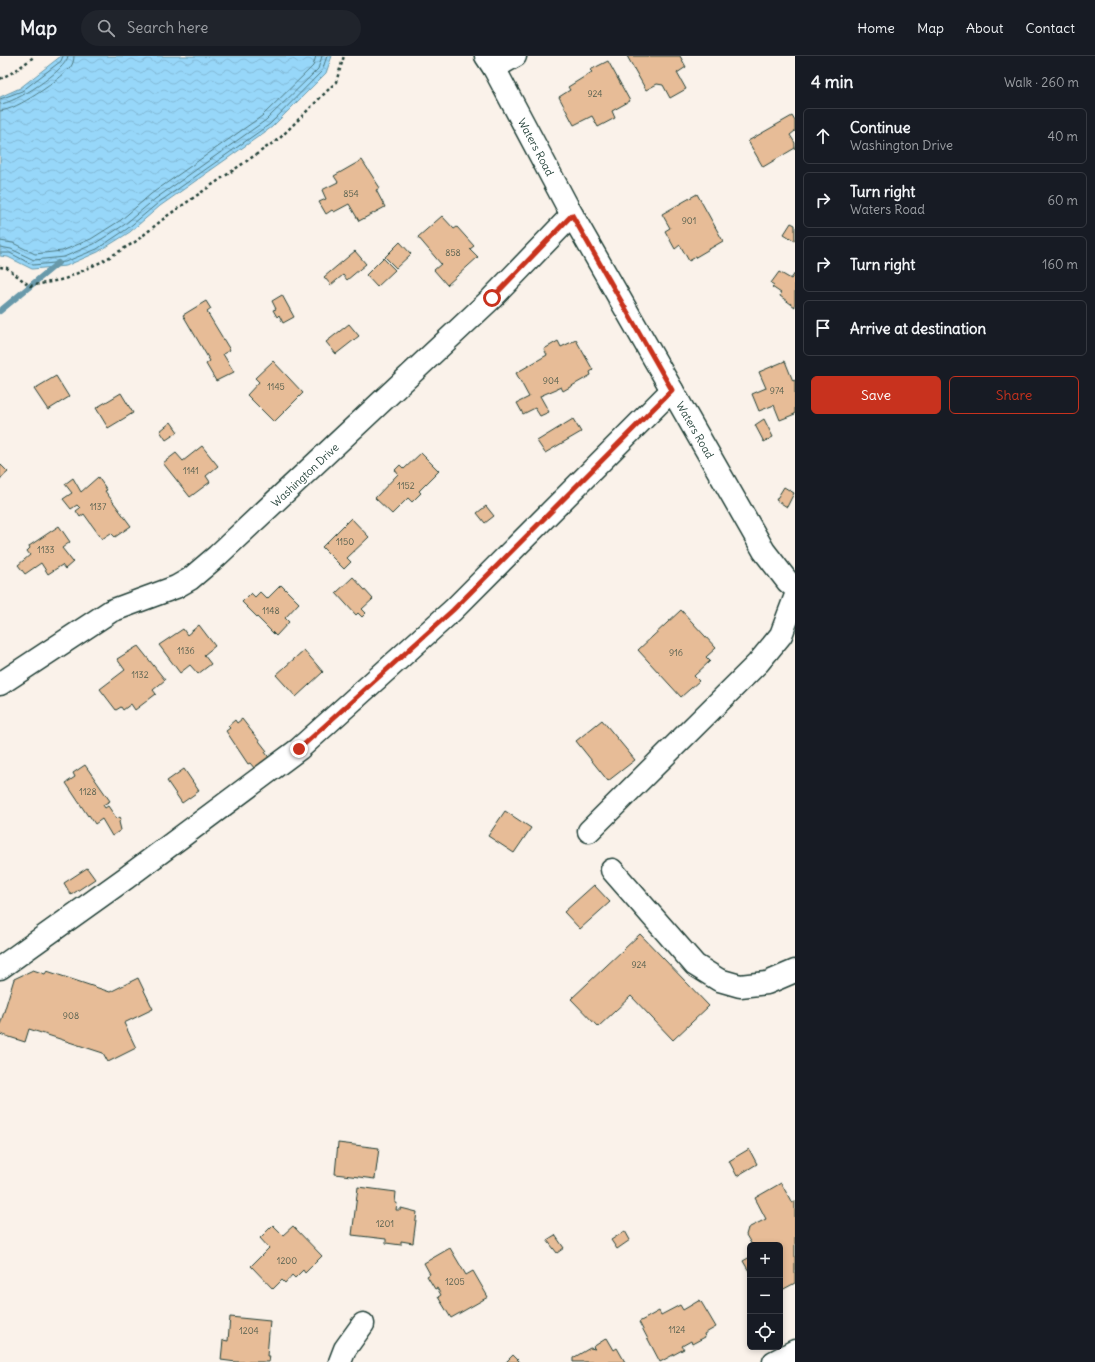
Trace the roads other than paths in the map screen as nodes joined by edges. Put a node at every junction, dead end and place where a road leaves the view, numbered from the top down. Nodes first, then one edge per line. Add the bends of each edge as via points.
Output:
1 (515, 56) edge
2 (490, 62) edge
3 (572, 215) junction
4 (672, 390) junction
5 (795, 588) edge
6 (795, 598) edge
7 (0, 684) edge
8 (589, 831) dead end
9 (612, 870) dead end
10 (0, 968) edge
11 (795, 971) edge
12 (363, 1324) dead end
13 (795, 1350) edge
14 (340, 1362) edge
15 (774, 1362) edge

1 - 2 street
2 - 3 street, Waters Road
3 - 4 street, Waters Road
3 - 7 street, Washington Drive via 492,298 218,556 190,579 176,587 111,611
4 - 5 street, Waters Road via 764,551
4 - 10 street via 453,610 299,749
6 - 8 street via 781,636 758,663
9 - 11 street via 695,965 719,980 740,986 767,983
12 - 14 street via 345,1349
13 - 15 street

